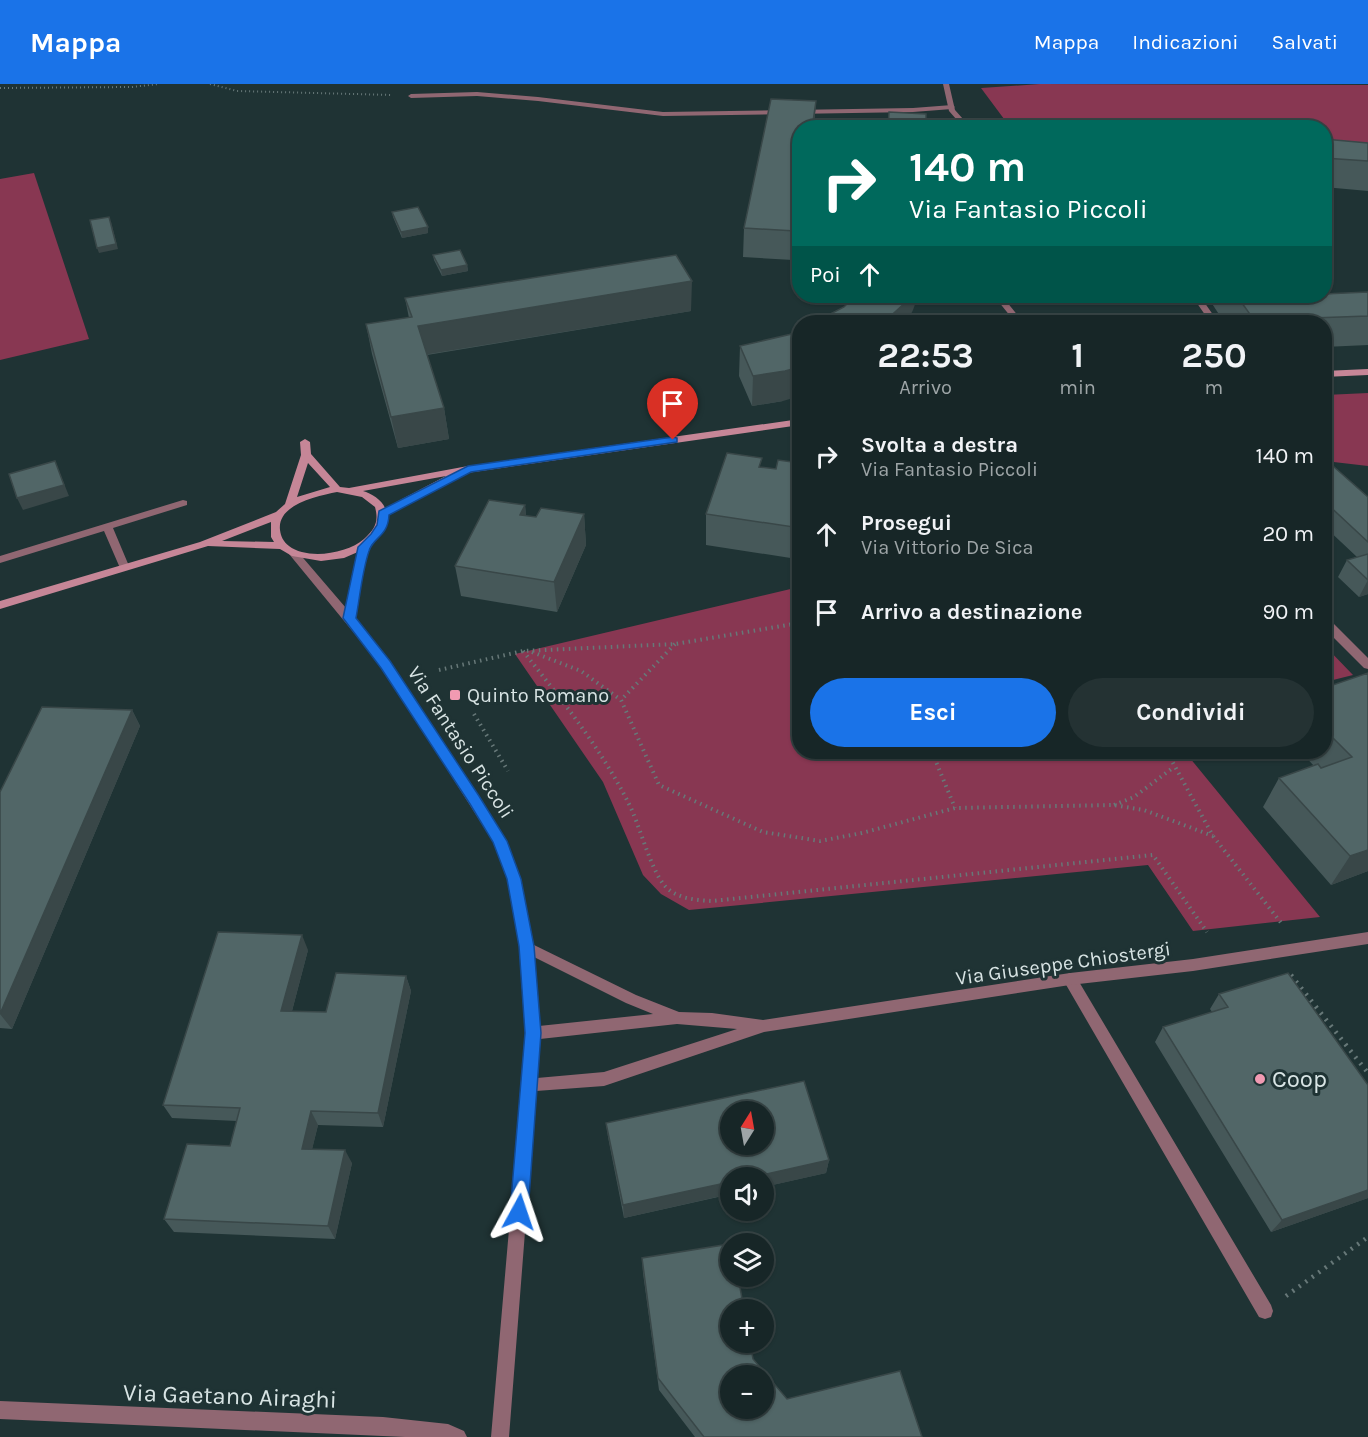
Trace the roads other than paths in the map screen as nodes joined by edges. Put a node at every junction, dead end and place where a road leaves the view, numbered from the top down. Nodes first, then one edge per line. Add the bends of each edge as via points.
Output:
1 (946, 84) edge
2 (411, 96) road end
3 (952, 108) junction
4 (961, 120) edge
5 (1004, 303) edge
6 (1014, 315) edge
7 (1368, 372) edge
8 (1332, 374) edge
9 (792, 423) edge
10 (305, 442) dead end
11 (306, 455) junction
12 (468, 469) junction
13 (337, 489) junction
14 (353, 490) junction
15 (183, 503) dead end
16 (290, 504) junction
17 (383, 513) junction
18 (280, 514) junction
19 (108, 526) junction
20 (204, 544) junction
21 (282, 546) junction
22 (364, 547) junction
23 (294, 554) junction
24 (0, 560) edge
25 (124, 566) junction
26 (0, 605) edge
27 (349, 618) junction
28 (1332, 629) edge
29 (1368, 665) edge
30 (1368, 938) edge
31 (526, 946) junction
32 (1070, 980) junction
33 (677, 1018) junction
34 (764, 1026) junction
35 (533, 1033) junction
36 (530, 1085) junction
37 (1265, 1311) road end
38 (0, 1410) edge
39 (458, 1437) edge
40 (500, 1437) edge

1 - 3 street
2 - 3 street via 477,94 663,114
3 - 4 street
5 - 6 street
7 - 8 street
9 - 12 street
10 - 11 street
11 - 13 street
11 - 16 street
12 - 14 street
12 - 17 street
13 - 14 street
13 - 16 street via 304,496
14 - 17 street via 378,503
15 - 19 street
16 - 18 street
17 - 22 street via 383,525
18 - 20 street
18 - 21 street via 275,525
19 - 24 street
19 - 25 street
20 - 21 street
20 - 25 street
21 - 23 street
22 - 23 street via 329,558
22 - 27 street
23 - 27 street, Via Fantasio Piccoli
25 - 26 street
27 - 31 street, Via Fantasio Piccoli via 386,664 500,841 514,879
28 - 29 street
30 - 32 street, Via Giuseppe Chiostergi
31 - 33 street, Via Giuseppe Chiostergi
31 - 35 street, Via Fantasio Piccoli
32 - 34 street, Via Giuseppe Chiostergi
32 - 37 street
33 - 34 street, Via Giuseppe Chiostergi
33 - 35 street, Via Giuseppe Chiostergi
34 - 36 street, Via Giuseppe Chiostergi via 604,1079
35 - 36 street, Via Fantasio Piccoli
36 - 40 street, Via Fantasio Piccoli
38 - 39 street, Via Gaetano Airaghi via 383,1426

